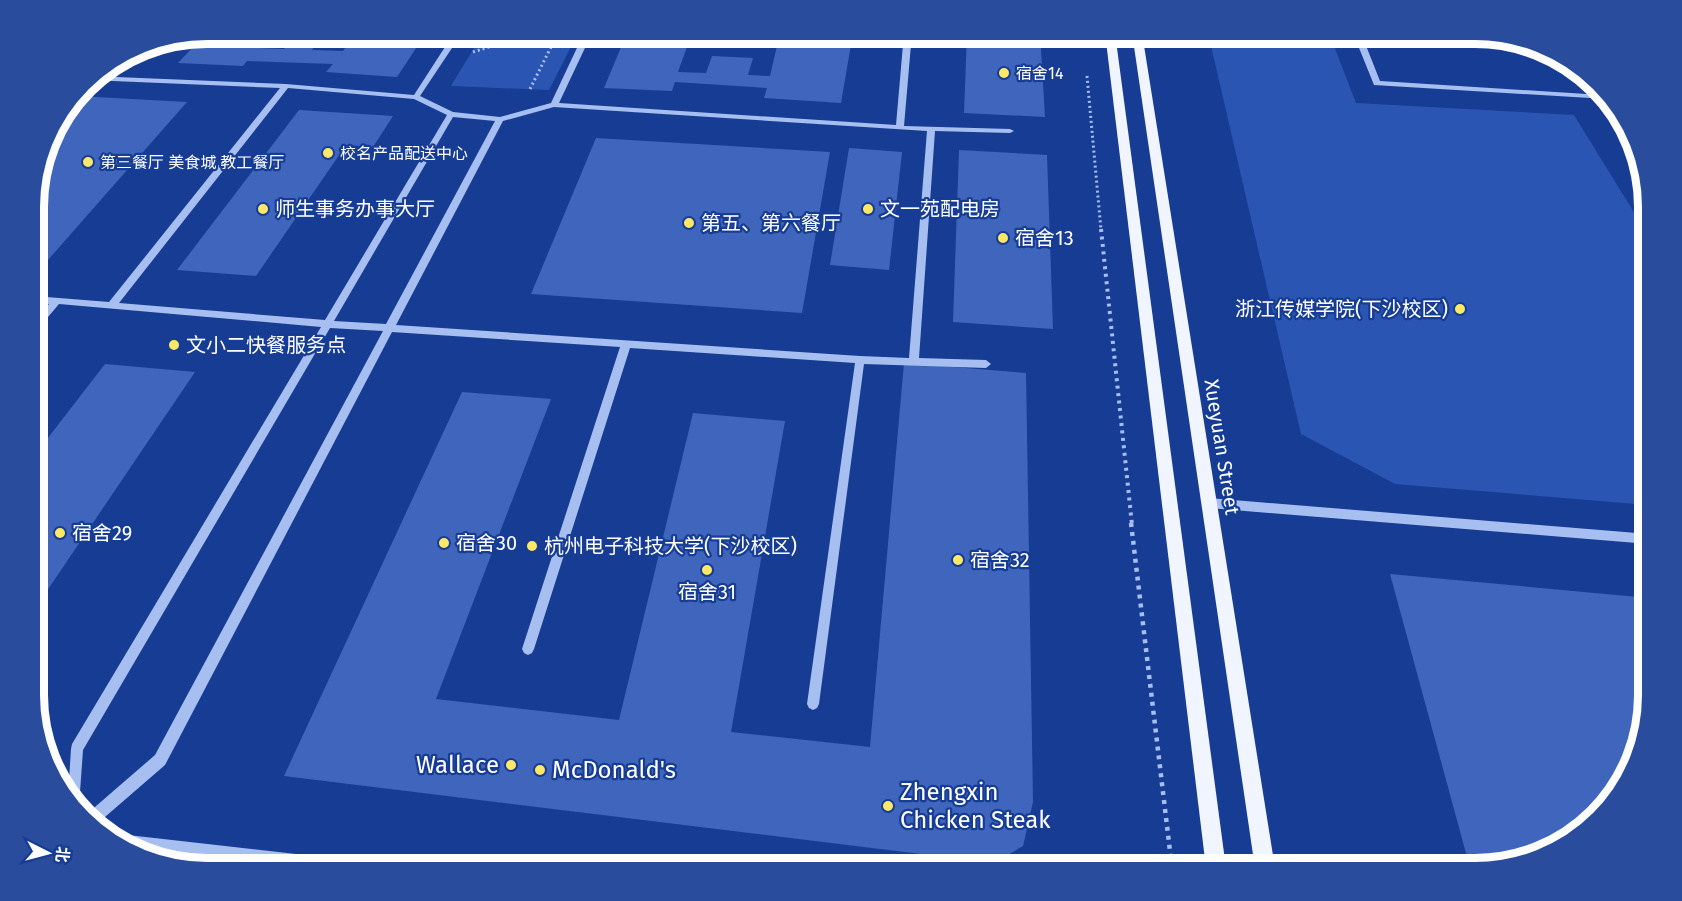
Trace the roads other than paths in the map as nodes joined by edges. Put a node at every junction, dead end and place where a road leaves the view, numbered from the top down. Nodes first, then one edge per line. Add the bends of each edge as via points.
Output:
1 (451, 44) edge
2 (583, 44) edge
3 (908, 44) edge
4 (1111, 44) edge
5 (1139, 44) edge
6 (1361, 44) edge
7 (105, 79) edge
8 (286, 87) junction
9 (1595, 96) edge
10 (416, 97) junction
11 (554, 105) junction
12 (451, 114) junction
13 (500, 119) junction
14 (900, 128) junction
15 (931, 128) junction
16 (1010, 131) dead end
17 (44, 300) edge
18 (57, 301) junction
19 (113, 304) junction
20 (44, 317) edge
21 (328, 324) junction
22 (389, 328) junction
23 (626, 344) junction
24 (860, 360) junction
25 (914, 360) junction
26 (986, 364) dead end
27 (1209, 503) junction
28 (1638, 538) edge
29 (528, 649) dead end
30 (813, 704) dead end
31 (75, 790) edge
32 (97, 815) edge
33 (140, 843) edge
34 (1214, 857) edge
35 (1263, 857) edge
36 (269, 858) edge

1 - 10 street
2 - 11 street
3 - 14 street
4 - 34 main road
5 - 27 main road, Xueyuan Street
6 - 9 street via 1377,83
7 - 8 street
8 - 10 street
8 - 19 street
10 - 12 street
11 - 13 street
11 - 14 street
12 - 13 street
12 - 21 street
13 - 22 street
14 - 15 street
15 - 16 street
15 - 25 street
17 - 18 street
18 - 19 street
18 - 20 street
19 - 21 street
21 - 22 street
21 - 31 street via 77,749
22 - 23 street
22 - 32 street via 160,760
23 - 24 street
23 - 29 street
24 - 25 street
24 - 30 street
25 - 26 street
27 - 28 street
27 - 35 main road, Xueyuan Street
33 - 36 street

